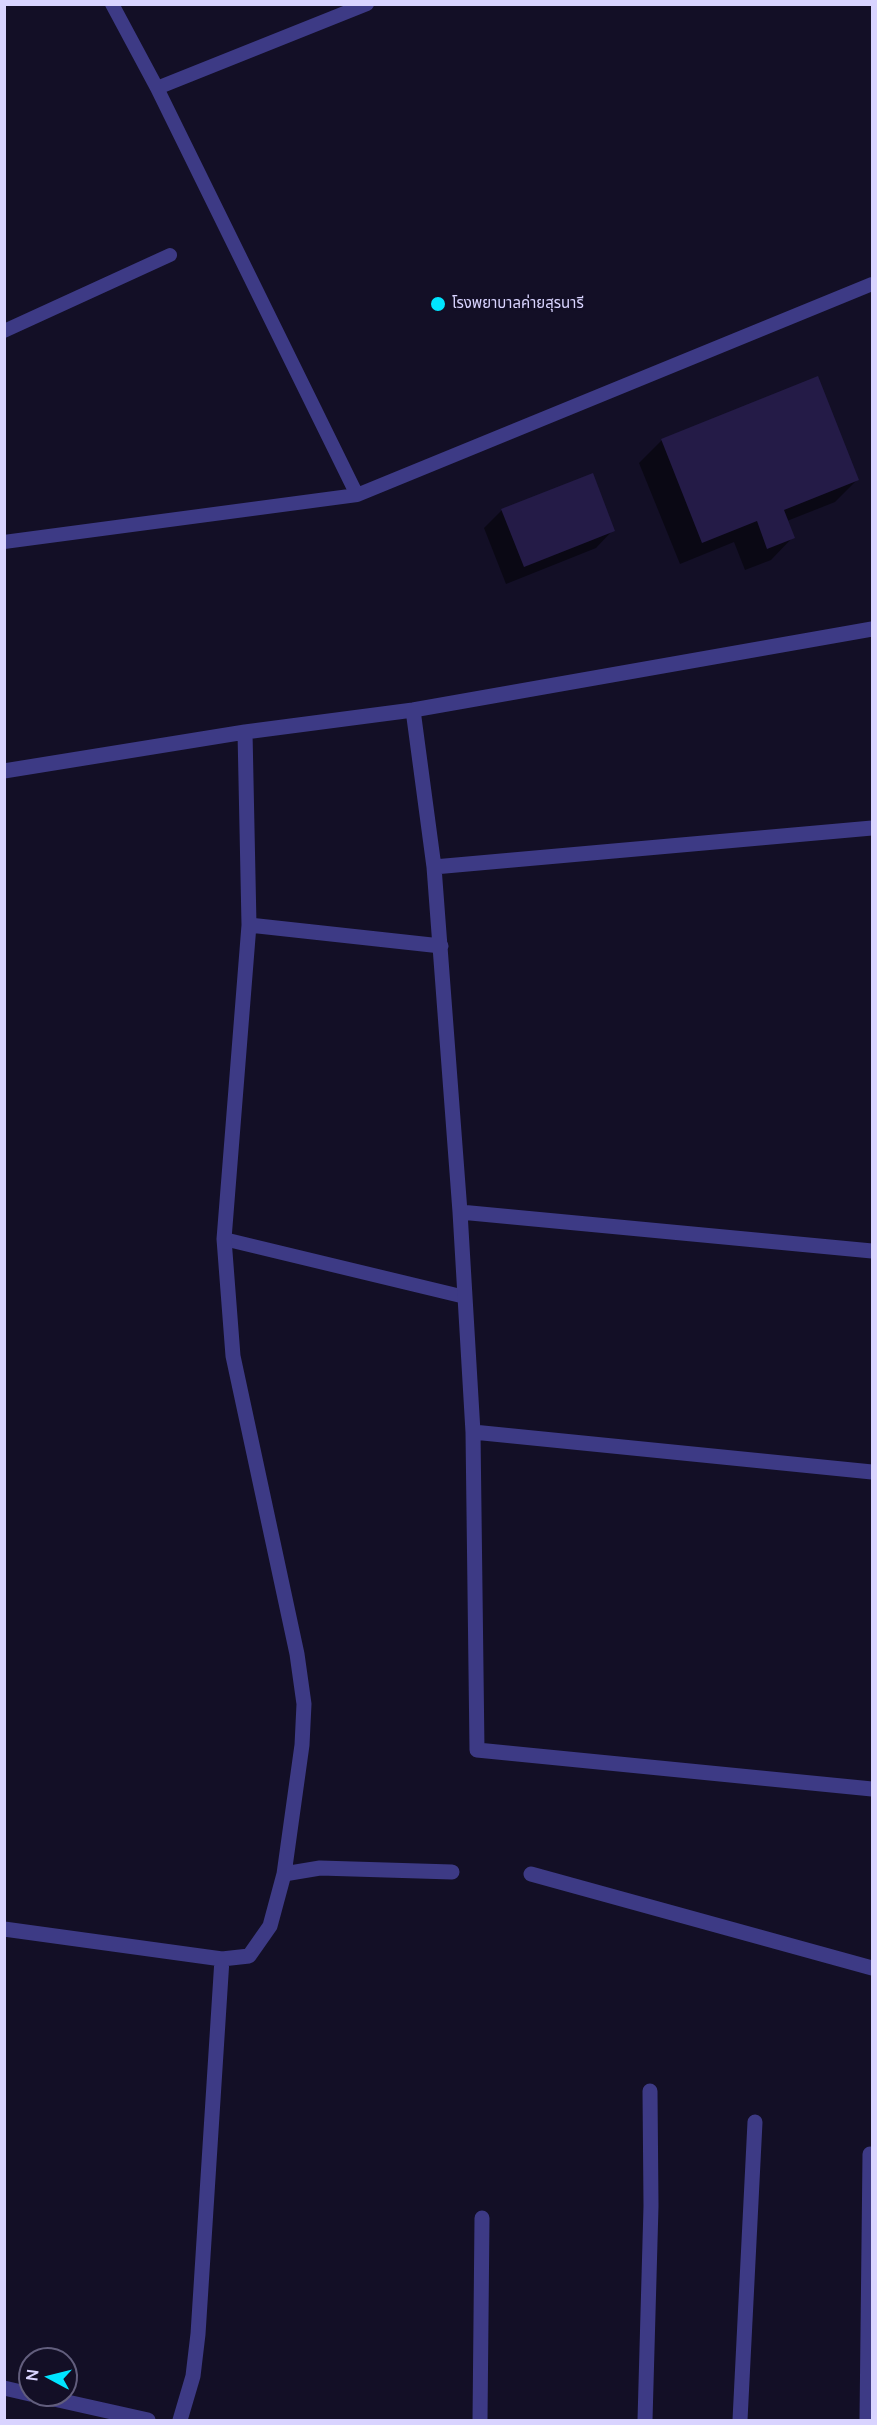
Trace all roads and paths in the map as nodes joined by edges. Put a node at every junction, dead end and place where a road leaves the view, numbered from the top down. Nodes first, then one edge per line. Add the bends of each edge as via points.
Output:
1 (112, 4) edge
2 (367, 4) edge
3 (157, 88) junction
4 (170, 255) dead end
5 (873, 284) edge
6 (4, 331) edge
7 (357, 495) junction
8 (4, 542) edge
9 (873, 629) edge
10 (413, 710) junction
11 (245, 732) junction
12 (4, 771) edge
13 (873, 828) edge
14 (434, 867) junction
15 (249, 925) junction
16 (441, 946) junction
17 (460, 1212) junction
18 (224, 1239) junction
19 (873, 1251) edge
20 (465, 1297) junction
21 (473, 1432) junction
22 (873, 1472) edge
23 (873, 1789) edge
24 (452, 1872) dead end
25 (284, 1874) junction
26 (531, 1874) dead end
27 (5, 1933) edge
28 (222, 1959) junction
29 (873, 1968) edge
30 (650, 2091) dead end
31 (755, 2122) dead end
32 (870, 2154) dead end
33 (483, 2218) dead end
34 (78, 2405) edge
35 (148, 2421) edge
36 (180, 2421) edge
37 (480, 2421) edge
38 (645, 2421) edge
39 (740, 2421) edge
40 (867, 2421) edge

1 - 3 lane
2 - 3 lane
3 - 7 lane
4 - 6 lane
5 - 7 lane
7 - 8 lane
9 - 10 street
10 - 11 street
10 - 14 street
11 - 12 street
11 - 15 street
13 - 14 street
14 - 16 street
15 - 16 street
15 - 18 street
16 - 17 street
17 - 19 street
17 - 20 street
18 - 20 lane
18 - 25 street via 233,1356 297,1654 304,1704
20 - 21 street
21 - 22 street
21 - 23 street via 477,1750
24 - 25 street via 320,1868
25 - 28 street via 270,1926 249,1956
26 - 29 street
27 - 28 street
28 - 36 street via 198,2334 193,2376
30 - 38 street
31 - 39 street
32 - 40 street
33 - 37 street
34 - 35 street

